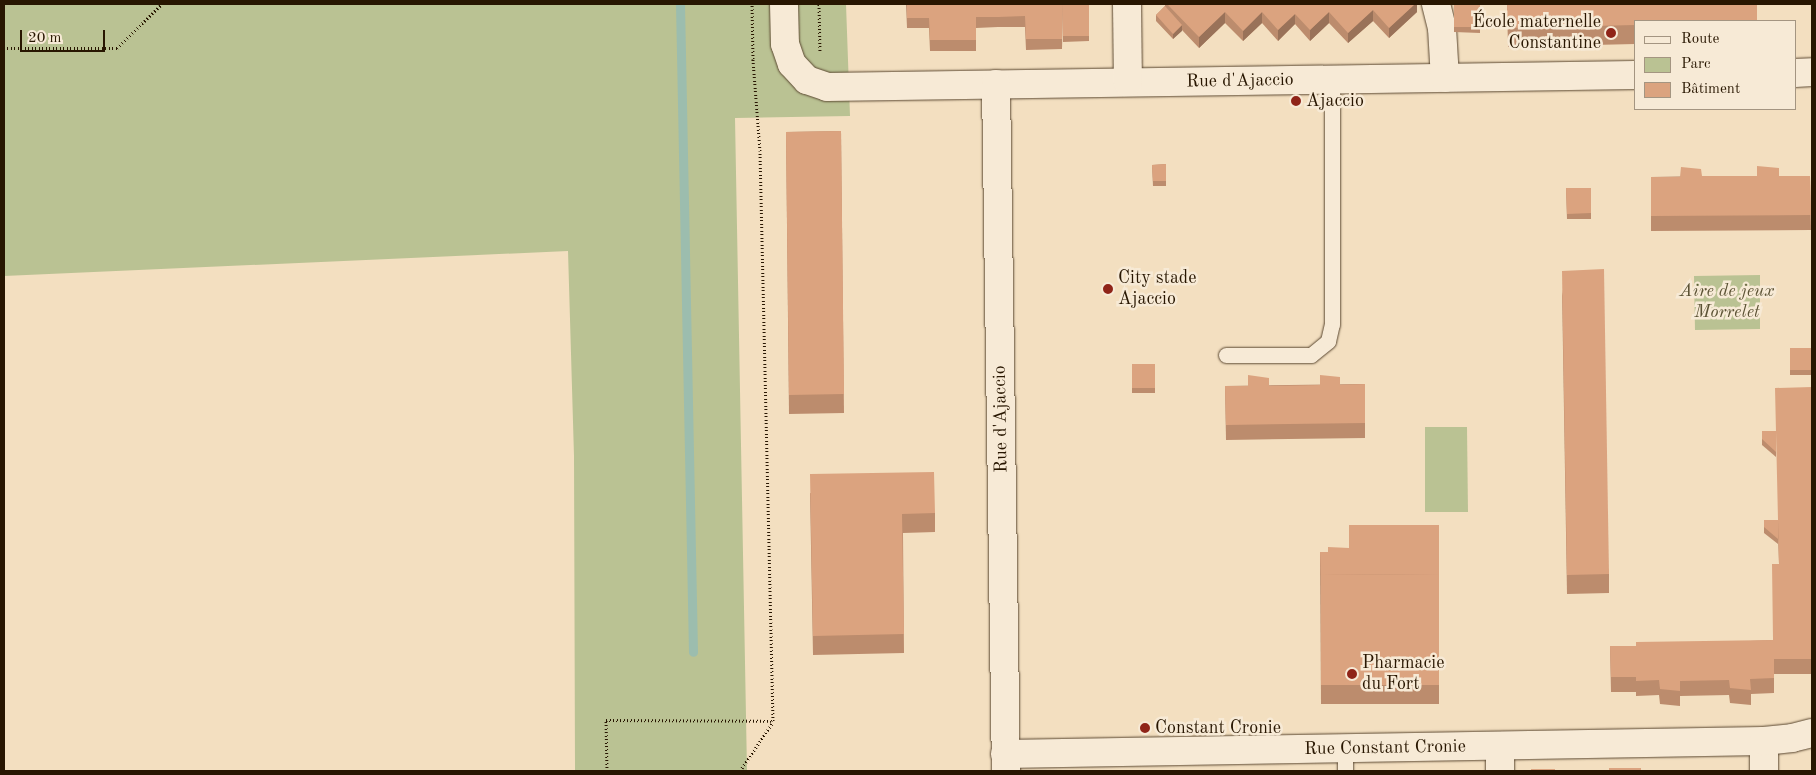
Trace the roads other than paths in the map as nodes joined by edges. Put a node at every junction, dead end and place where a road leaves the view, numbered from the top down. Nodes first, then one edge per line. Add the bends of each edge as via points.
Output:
1 (784, 4) edge
2 (1127, 4) edge
3 (1436, 4) edge
4 (1796, 72) edge
5 (1812, 72) edge
6 (1634, 75) edge
7 (1445, 78) junction
8 (1332, 79) junction
9 (1128, 82) junction
10 (996, 84) junction
11 (1226, 356) dead end
12 (1812, 733) edge
13 (1764, 741) junction
14 (1500, 759) edge
15 (1345, 760) edge
16 (1005, 763) edge
17 (1764, 771) edge

1 - 10 street, Rue d'Ajaccio via 788,54 799,74 816,84 838,87
2 - 9 street
3 - 7 street via 1442,28
4 - 5 street
6 - 7 street, Rue d'Ajaccio
7 - 8 street, Rue d'Ajaccio
8 - 9 street, Rue d'Ajaccio
8 - 11 lane via 1332,324 1328,340 1312,355
9 - 10 street, Rue d'Ajaccio
10 - 16 street, Rue d'Ajaccio
12 - 13 street, Rue Constant Cronie
13 - 14 street, Rue Constant Cronie
13 - 17 street
14 - 15 street, Rue Constant Cronie
15 - 16 street, Rue Constant Cronie

